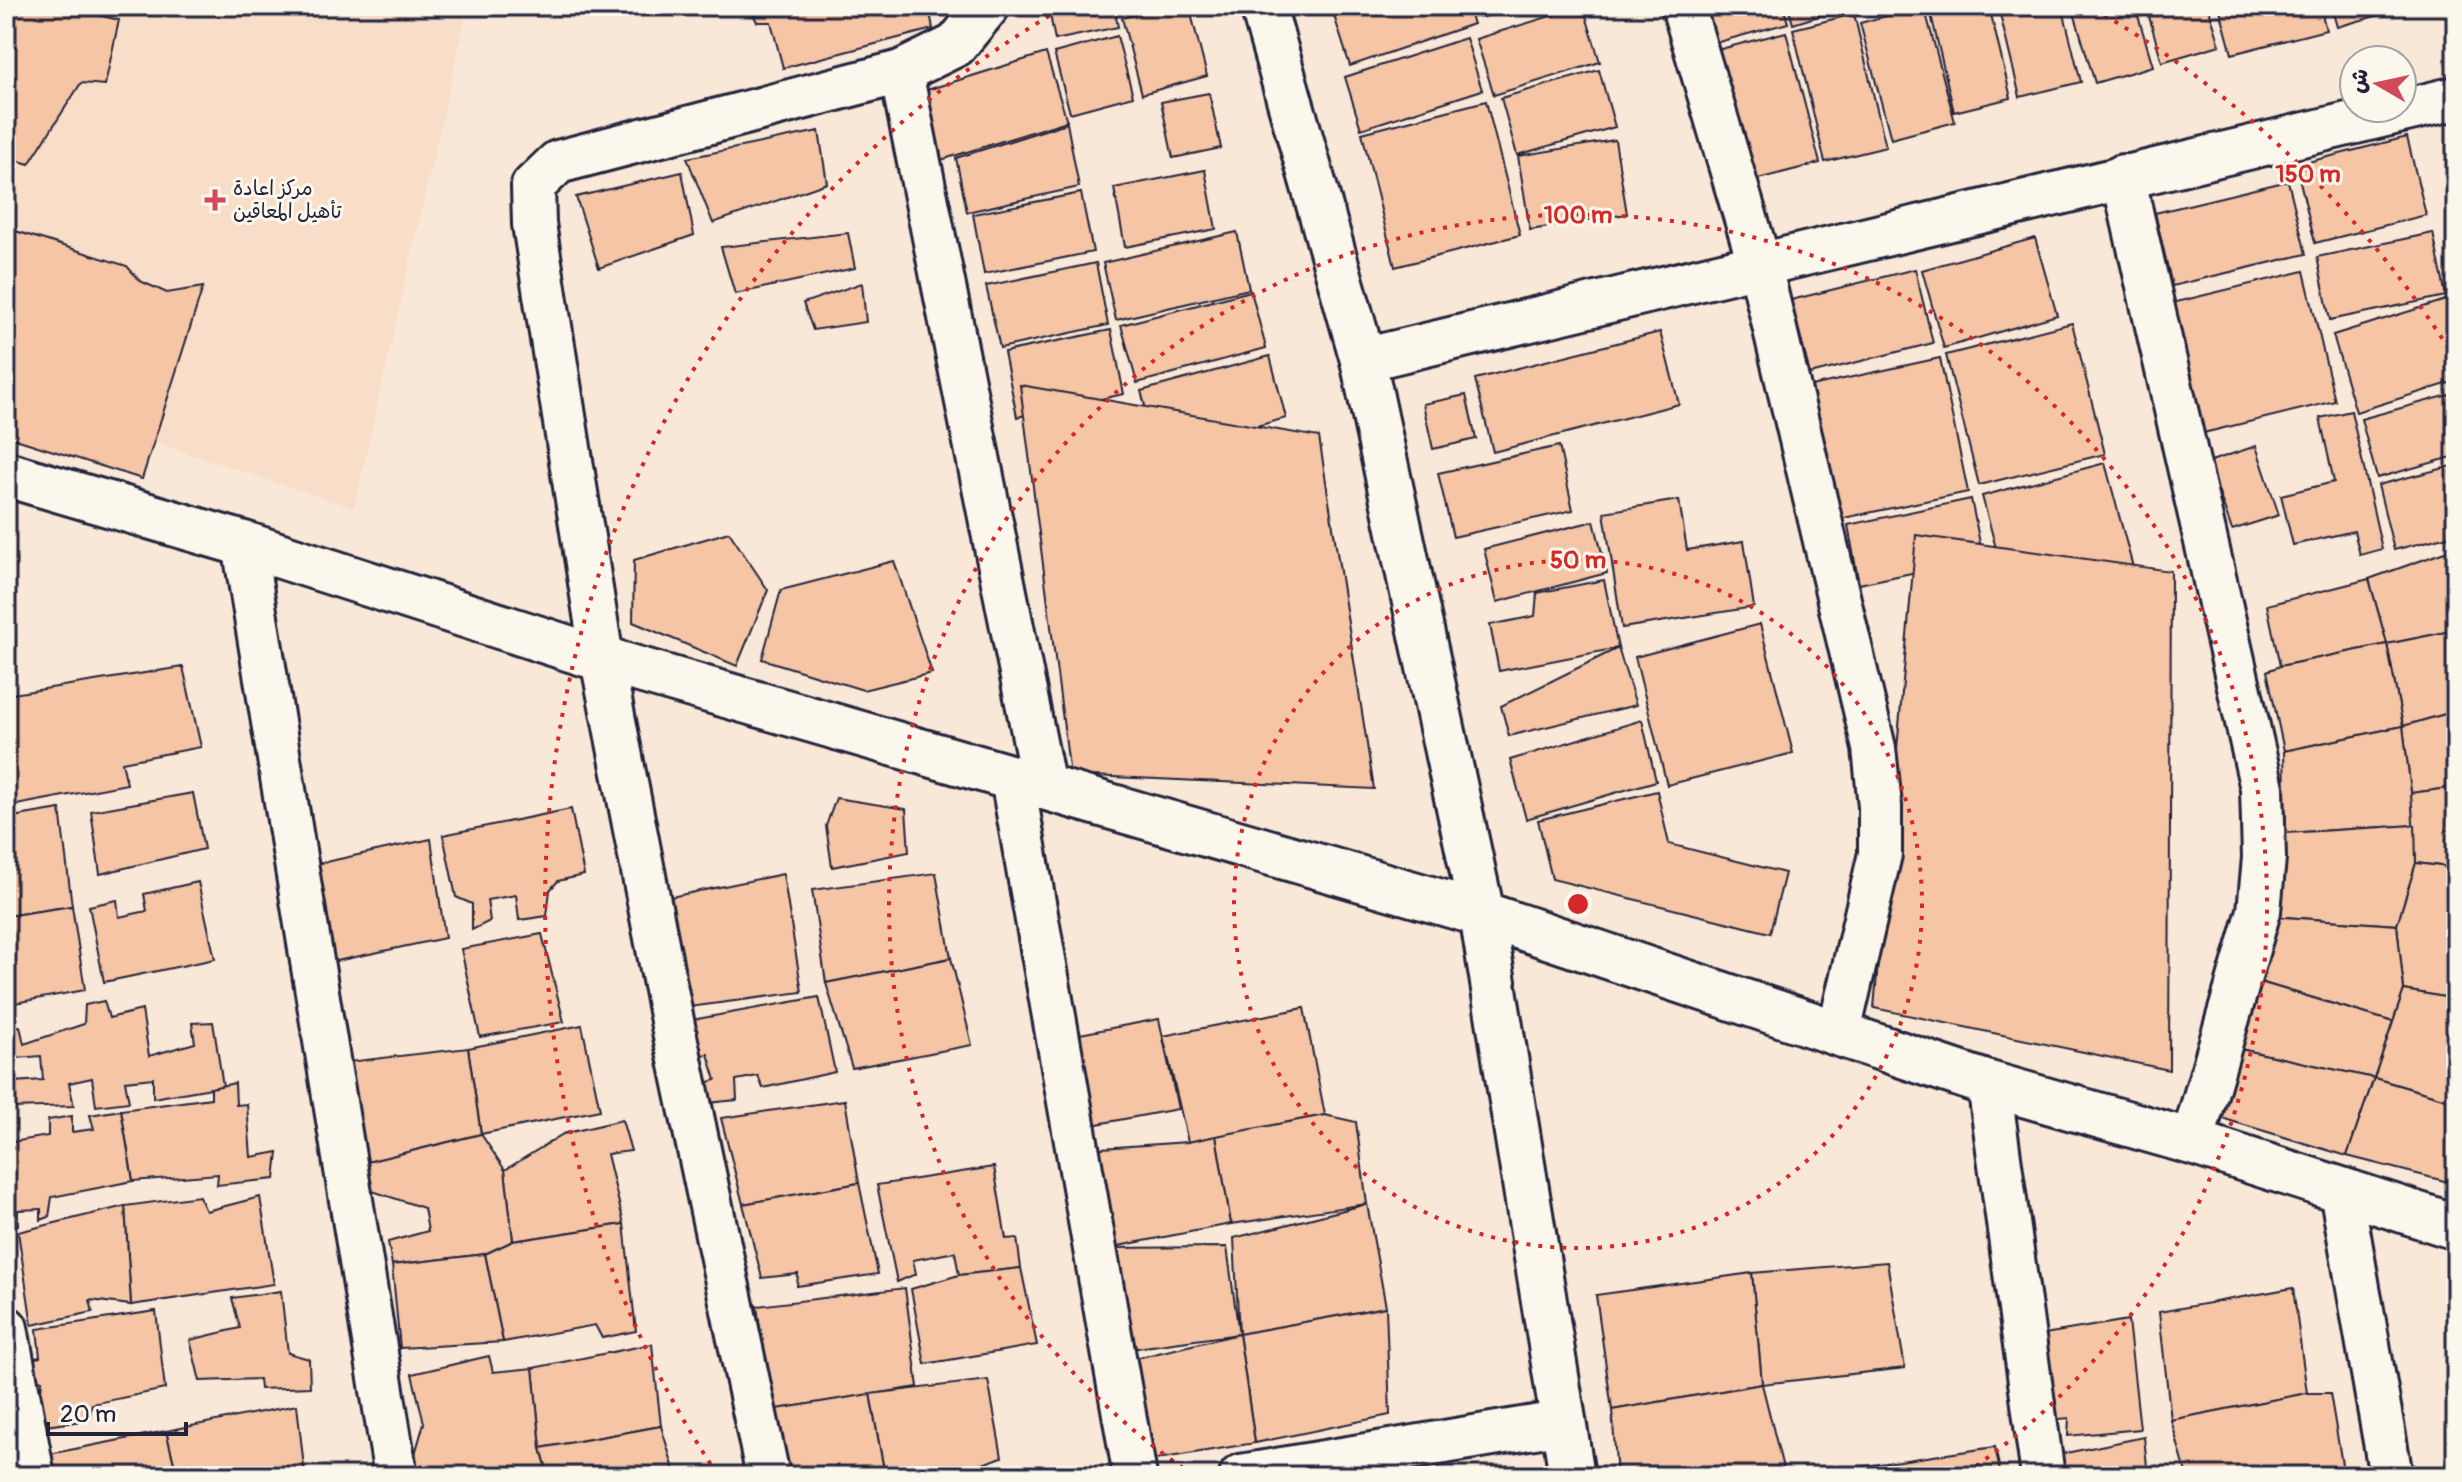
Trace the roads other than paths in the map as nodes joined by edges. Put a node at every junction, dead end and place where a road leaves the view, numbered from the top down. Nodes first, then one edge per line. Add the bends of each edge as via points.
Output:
1 (988, 6) edge
2 (1263, 6) edge
3 (1683, 6) edge
4 (901, 72) junction
5 (2456, 98) edge
6 (2123, 176) junction
7 (1760, 266) junction
8 (1363, 360) junction
9 (6, 474) edge
10 (244, 544) junction
11 (602, 659) junction
12 (1028, 782) junction
13 (1482, 914) junction
14 (1839, 1032) junction
15 (1989, 1084) junction
16 (2192, 1142) junction
17 (2341, 1190) junction
18 (2456, 1227) edge
19 (6, 1328) edge
20 (1564, 1422) junction
21 (33, 1476) edge
22 (396, 1476) edge
23 (768, 1476) edge
24 (1135, 1476) edge
25 (1241, 1476) edge
26 (1572, 1476) edge
27 (2043, 1476) edge
28 (2391, 1476) edge

1 - 4 street via 956,45
2 - 8 street
3 - 7 street
4 - 11 street via 558,162 533,186 534,224
4 - 12 street
5 - 6 street
6 - 7 street
6 - 16 street via 2262,788 2259,911
7 - 8 street
7 - 14 street via 1874,748 1880,806 1880,854
8 - 13 street
9 - 10 street
10 - 11 street
10 - 22 street
11 - 12 street
11 - 23 street
12 - 13 street
12 - 24 street
13 - 14 street
13 - 20 street
14 - 15 street
15 - 16 street
15 - 27 street
16 - 17 street
17 - 18 street
17 - 28 street
19 - 21 street
20 - 25 street
20 - 26 street

